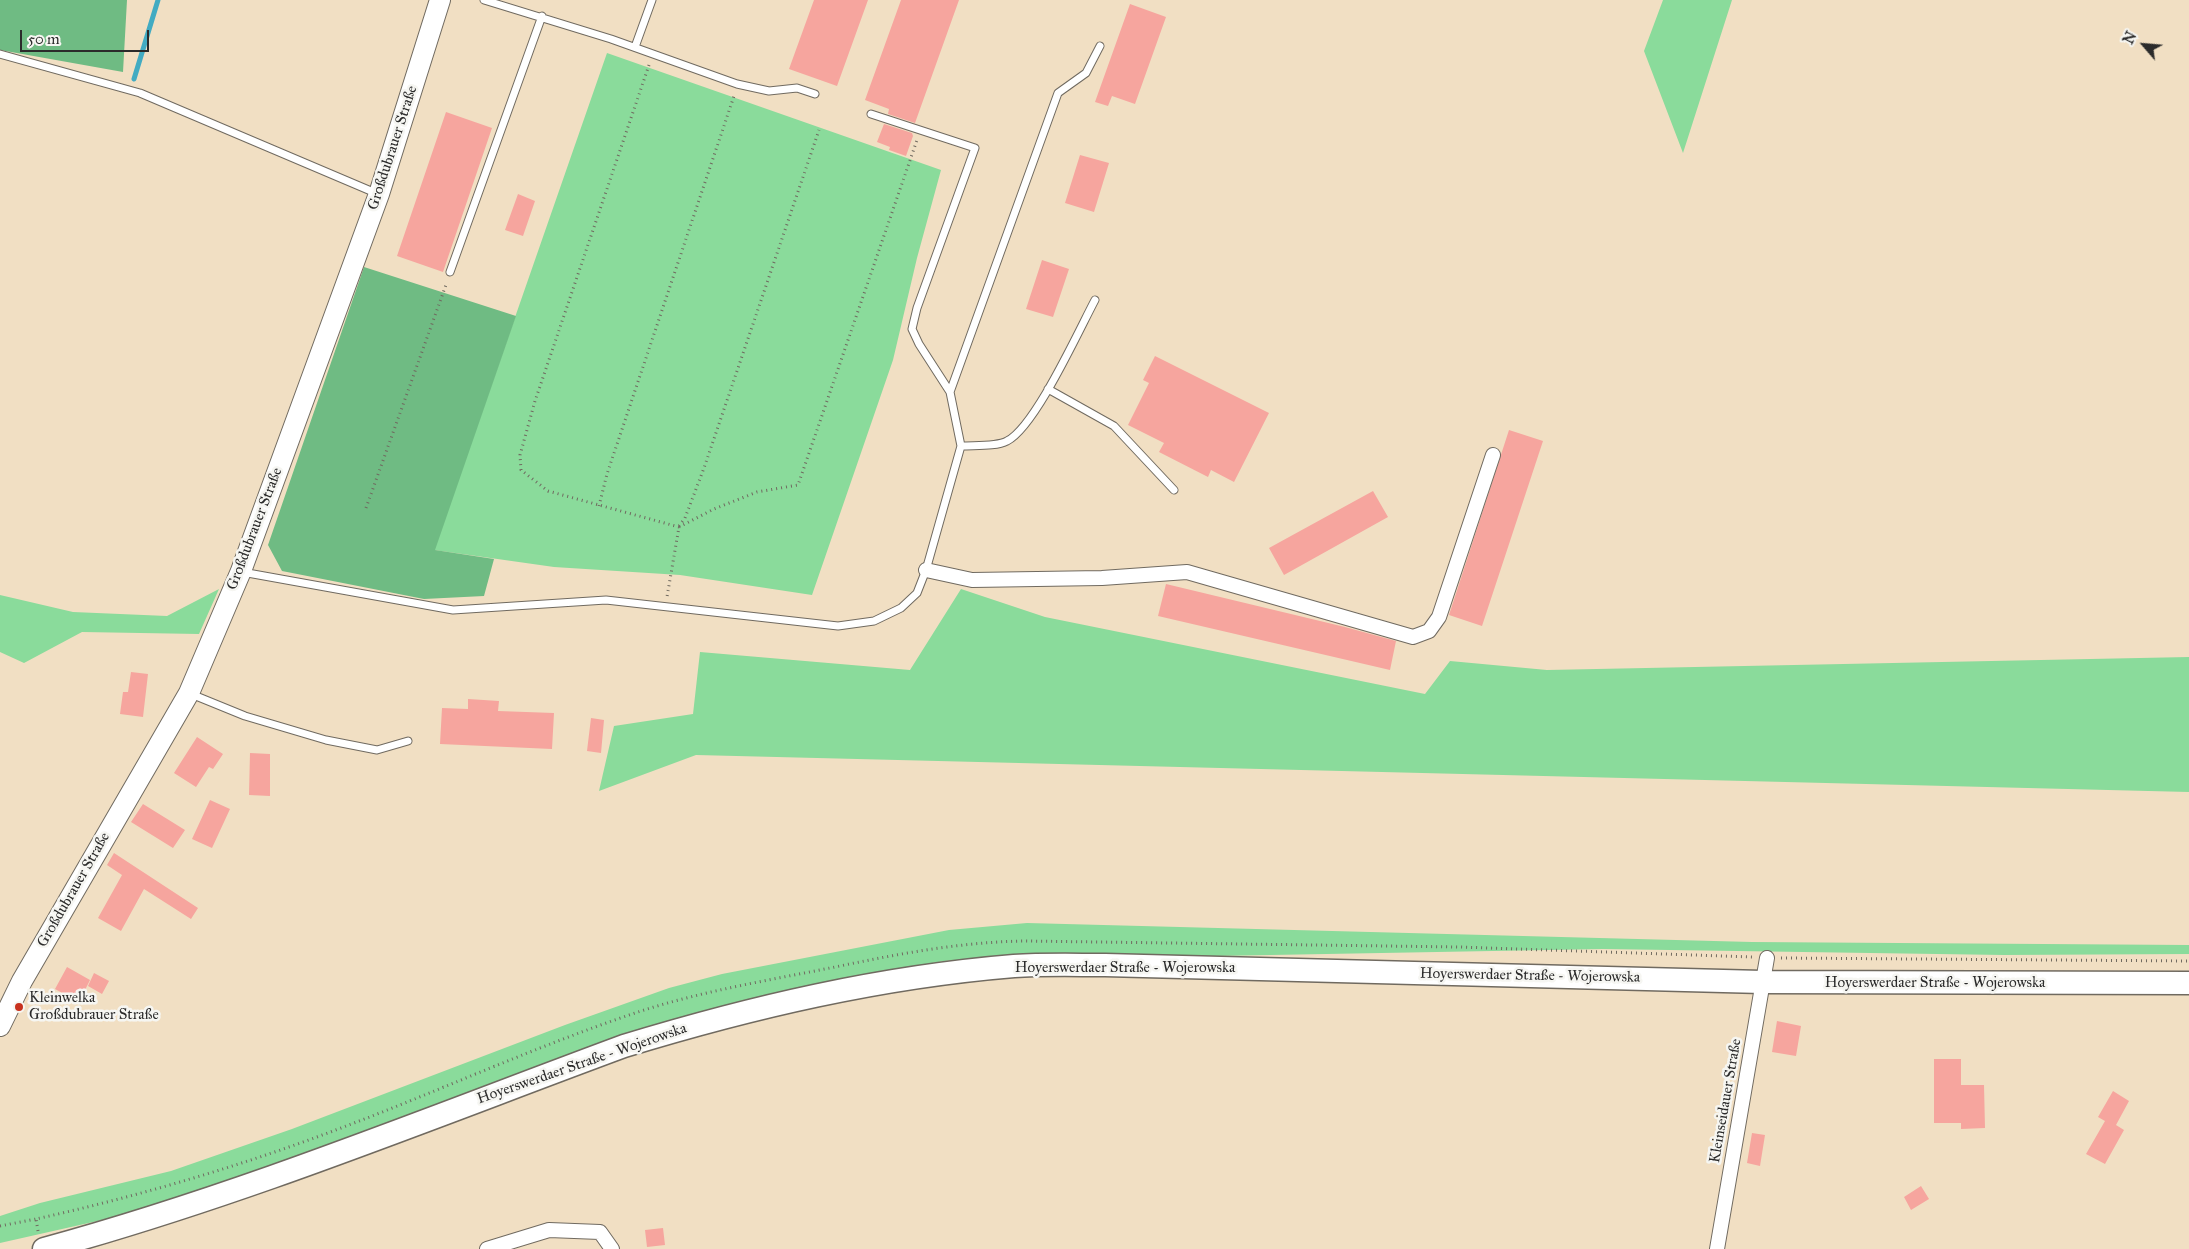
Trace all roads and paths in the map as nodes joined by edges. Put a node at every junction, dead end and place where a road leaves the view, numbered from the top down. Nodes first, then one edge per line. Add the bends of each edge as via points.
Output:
1 (440, 0) edge
2 (484, 0) edge
3 (652, 0) edge
4 (542, 16) junction
5 (1100, 46) dead end
6 (635, 47) junction
7 (0, 54) edge
8 (649, 65) dead end
9 (815, 94) dead end
10 (734, 96) dead end
11 (871, 114) dead end
12 (819, 130) dead end
13 (920, 130) junction
14 (379, 194) junction
15 (450, 272) joint
16 (1095, 300) dead end
17 (1048, 389) junction
18 (950, 392) junction
19 (961, 446) junction
20 (1493, 455) dead end
21 (1174, 490) dead end
22 (599, 506) junction
23 (366, 508) dead end
24 (679, 526) junction
25 (926, 570) junction
26 (241, 571) junction
27 (666, 605) junction
28 (189, 693) junction
29 (408, 740) dead end
30 (1766, 958) junction
31 (2189, 961) edge
32 (1762, 982) junction
33 (2189, 983) edge
34 (0, 1026) edge
35 (36, 1219) junction
36 (0, 1226) edge
37 (41, 1241) edge
38 (487, 1249) edge
39 (612, 1249) edge
40 (1717, 1249) edge

1 - 14 main road, Großdubrauer Straße
2 - 4 lane
3 - 6 lane
4 - 6 lane
4 - 15 lane
5 - 18 lane via 1086,73 1058,93
6 - 9 lane via 737,84 769,91 797,88
7 - 14 lane via 140,93
8 - 22 path via 535,401 520,455 521,470 548,491
10 - 22 path
11 - 13 lane
12 - 24 path via 704,468
13 - 18 lane via 975,148 912,329
13 - 24 path via 798,485 757,492
14 - 26 main road, Großdubrauer Straße
15 - 23 path
16 - 17 lane
17 - 19 lane via 1019,433 1005,443
17 - 21 lane via 1114,426
18 - 19 lane
19 - 25 lane
20 - 25 street via 1439,617 1429,631 1413,637 1186,572 1102,578 972,580
22 - 24 path
24 - 27 path
25 - 27 lane via 917,593 901,608 874,621 838,626
26 - 27 lane via 453,610 606,600
26 - 28 main road, Großdubrauer Straße
28 - 29 lane via 245,716 326,740 377,750
28 - 34 main road, Großdubrauer Straße via 22,980
30 - 31 path
30 - 32 street, Kleinseidauer Straße
30 - 35 path via 1450,946 1025,941 982,941 915,951 736,987 640,1012 350,1125 114,1202
32 - 33 main road, Hoyerswerdaer Straße - Wojerowska
32 - 37 main road, Hoyerswerdaer Straße - Wojerowska via 1105,965 1015,966 922,976 796,998 633,1043 217,1197 129,1226
32 - 40 street, Kleinseidauer Straße
35 - 36 path
35 - 37 path
38 - 39 street via 549,1230 600,1232

